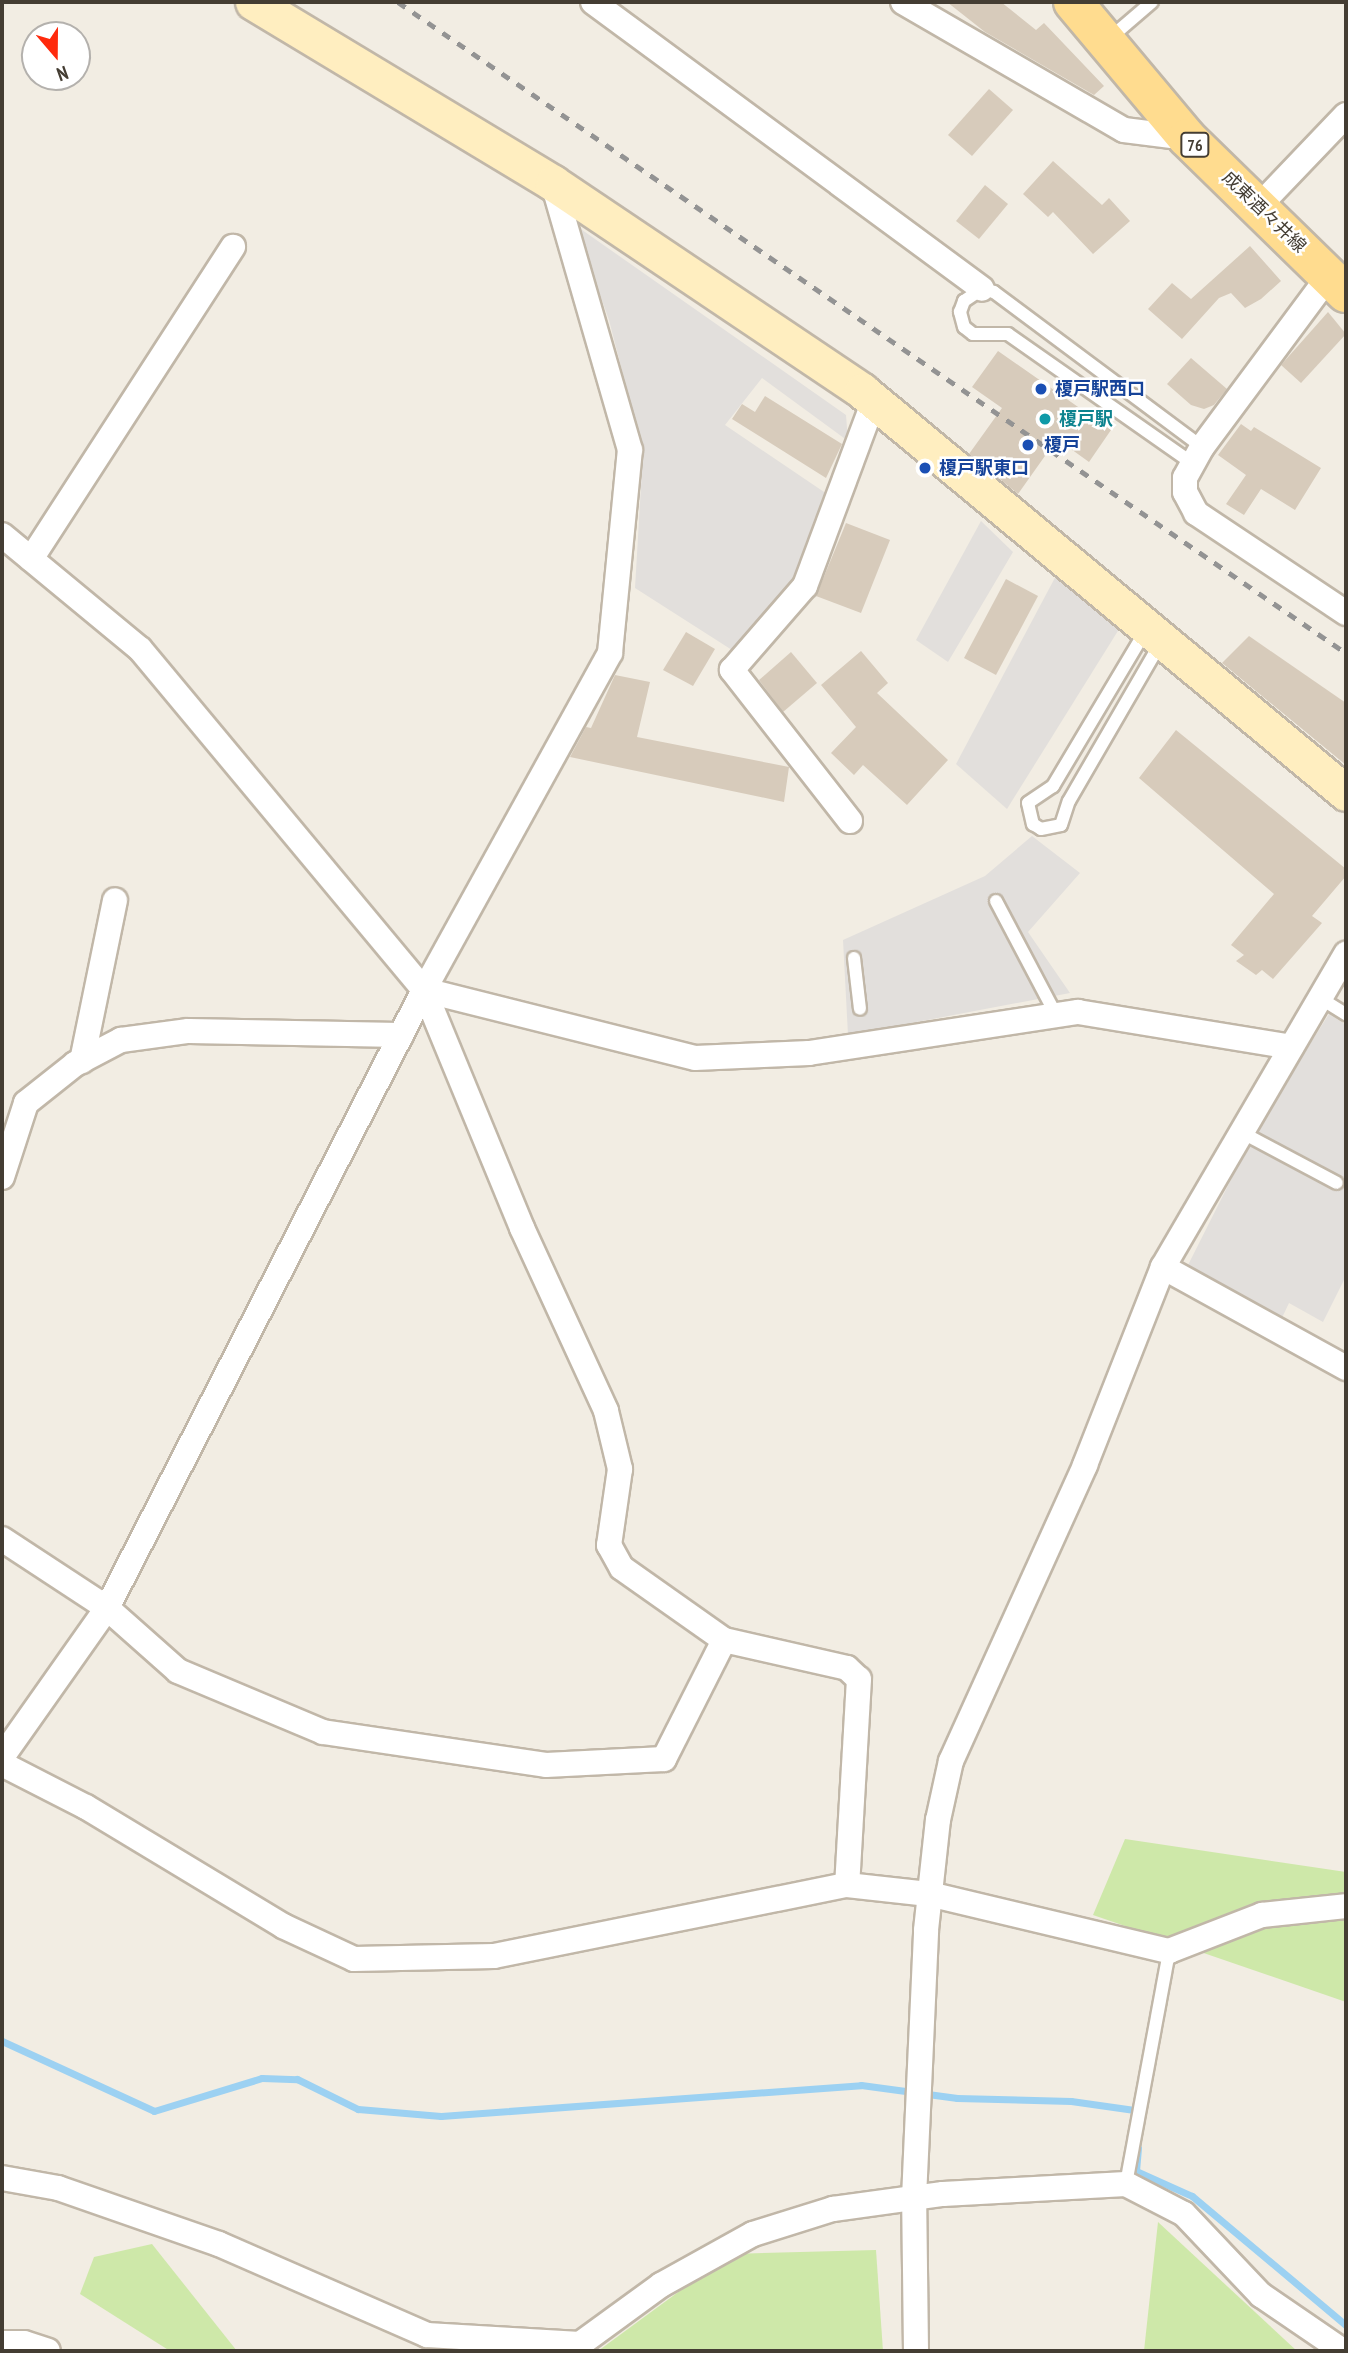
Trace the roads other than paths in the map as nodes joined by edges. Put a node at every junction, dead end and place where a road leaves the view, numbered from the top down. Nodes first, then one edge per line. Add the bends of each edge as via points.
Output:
1 (253, 2) edge
2 (593, 2) edge
3 (903, 2) edge
4 (1073, 2) edge
5 (1152, 2) edge
6 (1106, 41) junction
7 (1346, 115) edge
8 (1187, 138) junction
9 (553, 183) junction
10 (1259, 206) junction
11 (233, 247) dead end
12 (1338, 285) edge
13 (982, 289) junction
14 (874, 400) junction
15 (1197, 455) junction
16 (2, 534) edge
17 (31, 559) junction
18 (1346, 613) edge
19 (1154, 635) junction
20 (1346, 793) edge
21 (850, 821) dead end
22 (115, 900) dead end
23 (996, 901) dead end
24 (1346, 954) edge
25 (854, 958) dead end
26 (424, 990) junction
27 (1320, 998) junction
28 (860, 1009) dead end
29 (1346, 1014) edge
30 (1056, 1015) junction
31 (401, 1035) junction
32 (1291, 1046) junction
33 (82, 1060) junction
34 (1243, 1133) junction
35 (2, 1177) edge
36 (1337, 1184) dead end
37 (1163, 1267) junction
38 (1346, 1368) edge
39 (2, 1539) edge
40 (107, 1608) junction
41 (724, 1640) junction
42 (2, 1757) edge
43 (2, 1764) edge
44 (847, 1885) junction
45 (929, 1894) junction
46 (1346, 1906) edge
47 (1169, 1951) junction
48 (2, 2178) edge
49 (1126, 2184) junction
50 (914, 2198) junction
51 (2, 2343) edge
52 (48, 2351) edge
53 (916, 2351) edge
54 (1343, 2351) edge

1 - 9 street
2 - 13 street
3 - 8 street via 1124,130
4 - 6 main road, 成東酒々井線 / 76
5 - 6 lane
6 - 8 main road, 成東酒々井線 / 76
7 - 10 street
8 - 10 main road, 成東酒々井線 / 76
9 - 14 street
9 - 26 street via 630,450 610,653
10 - 12 main road, 成東酒々井線 / 76
11 - 17 street
12 - 15 street
13 - 15 lane via 994,292
13 - 15 lane via 964,300 960,312 964,327 973,334 1008,334
14 - 19 street
14 - 21 street via 805,586 732,670
15 - 18 street via 1185,492 1196,513
16 - 17 street
17 - 26 street via 140,649
19 - 19 lane via 1061,825 1041,829 1033,824 1028,803 1033,795 1053,786
19 - 20 street
22 - 33 street
23 - 30 lane
24 - 27 street
25 - 28 lane
26 - 30 street via 695,1058 809,1053
26 - 31 street
26 - 41 street via 522,1228 606,1411 621,1469 609,1545 622,1568
27 - 29 lane
27 - 32 street
30 - 32 street via 1078,1012
31 - 33 street via 188,1031 121,1040
31 - 40 street
32 - 34 street
33 - 35 street via 26,1103
34 - 36 lane
34 - 37 street
37 - 38 street
37 - 45 street via 1085,1465 951,1761
39 - 40 street
40 - 41 street via 178,1671 323,1732 546,1765 664,1759
40 - 42 street
41 - 44 street via 847,1668 859,1679
43 - 44 street via 86,1807 284,1926 354,1959 494,1956
44 - 45 street
45 - 47 street
45 - 50 street
46 - 47 street via 1262,1915
47 - 49 lane
48 - 50 street via 58,2188 219,2244 426,2335 507,2343 580,2344 661,2285 753,2234 833,2209
49 - 50 street
49 - 54 street via 1184,2214 1261,2295
50 - 53 street
51 - 52 street via 24,2343

